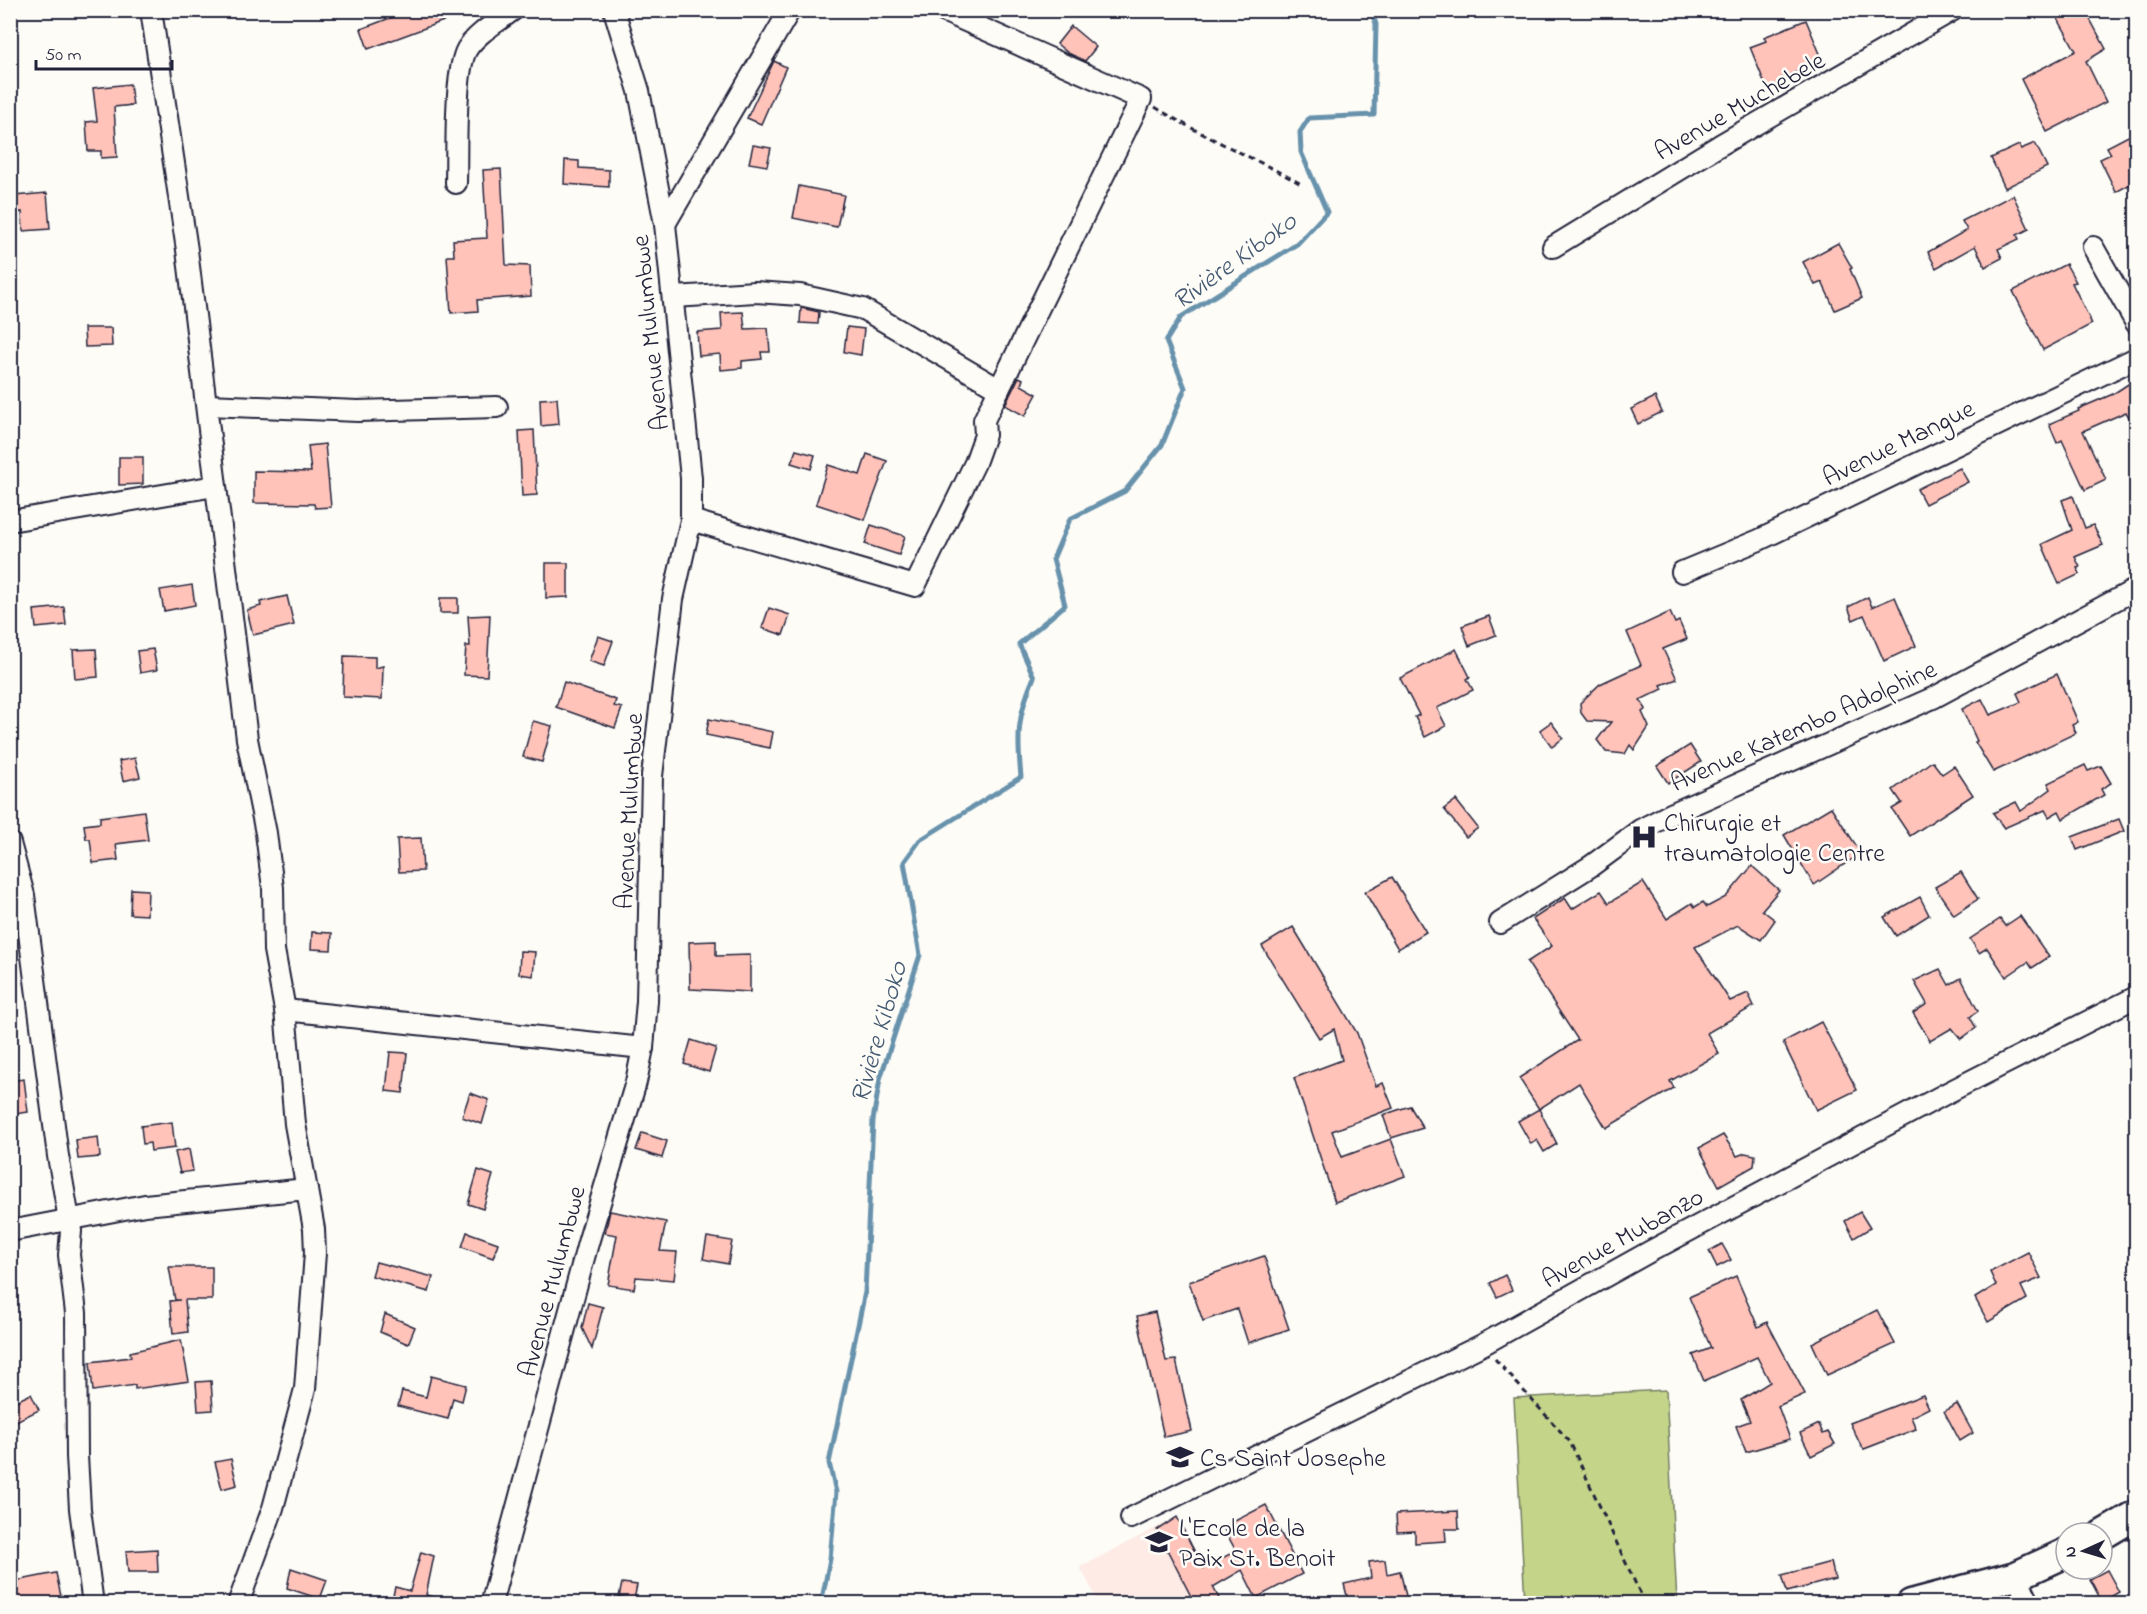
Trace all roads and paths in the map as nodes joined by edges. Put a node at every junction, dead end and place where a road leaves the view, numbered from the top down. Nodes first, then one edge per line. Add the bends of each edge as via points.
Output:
1 (152, 10) edge
2 (513, 10) edge
3 (614, 10) edge
4 (790, 10) edge
5 (941, 10) edge
6 (1953, 10) edge
7 (1141, 99) junction
8 (456, 183) dead end
9 (1303, 186) dead end
10 (665, 224) junction
11 (1553, 247) dead end
12 (2093, 247) dead end
13 (674, 297) junction
14 (2136, 323) edge
15 (2136, 358) edge
16 (999, 389) junction
17 (207, 405) junction
18 (498, 407) dead end
19 (215, 486) junction
20 (691, 520) junction
21 (10, 521) edge
22 (1682, 572) dead end
23 (2136, 589) edge
24 (10, 843) edge
25 (1500, 923) dead end
26 (2136, 997) edge
27 (285, 1010) junction
28 (643, 1048) junction
29 (307, 1189) junction
30 (70, 1221) junction
31 (10, 1231) edge
32 (1482, 1345) junction
33 (2136, 1515) edge
34 (1131, 1518) dead end
35 (2114, 1528) edge
36 (2054, 1559) edge
37 (2016, 1576) junction
38 (93, 1604) edge
39 (238, 1604) edge
40 (491, 1604) edge
41 (1645, 1604) edge
42 (1911, 1604) edge
43 (2030, 1604) edge

1 - 17 street
2 - 8 street via 467,49 460,80
3 - 10 street, Avenue Mulumbwe via 639,91
4 - 10 street
5 - 7 street
6 - 11 street, Avenue Muchebele
7 - 9 path via 1192,130
7 - 16 street
10 - 13 street, Avenue Mulumbwe
12 - 14 street
13 - 16 street via 788,294 863,309
13 - 20 street, Avenue Mulumbwe via 691,478
15 - 22 street, Avenue Mangue via 1759,540
16 - 20 street via 984,420 985,435 975,463 915,586
17 - 18 street via 358,411
17 - 19 street
19 - 21 street
19 - 27 street via 247,739 267,833 274,950
20 - 28 street, Avenue Mulumbwe via 673,599 652,776
23 - 25 street, Avenue Katembo Adolphine via 1926,701 1640,830
24 - 30 street via 24,896
26 - 32 street, Avenue Mubanzo via 1936,1098
27 - 28 street
27 - 29 street via 295,1124
28 - 40 street, Avenue Mulumbwe
29 - 30 street via 146,1205
29 - 39 street via 314,1229 315,1272 304,1389 273,1508
30 - 31 street
30 - 38 street via 80,1509
32 - 34 street, Avenue Mubanzo
32 - 41 path via 1570,1442
33 - 35 main road
36 - 37 main road
37 - 42 main road
37 - 43 street

